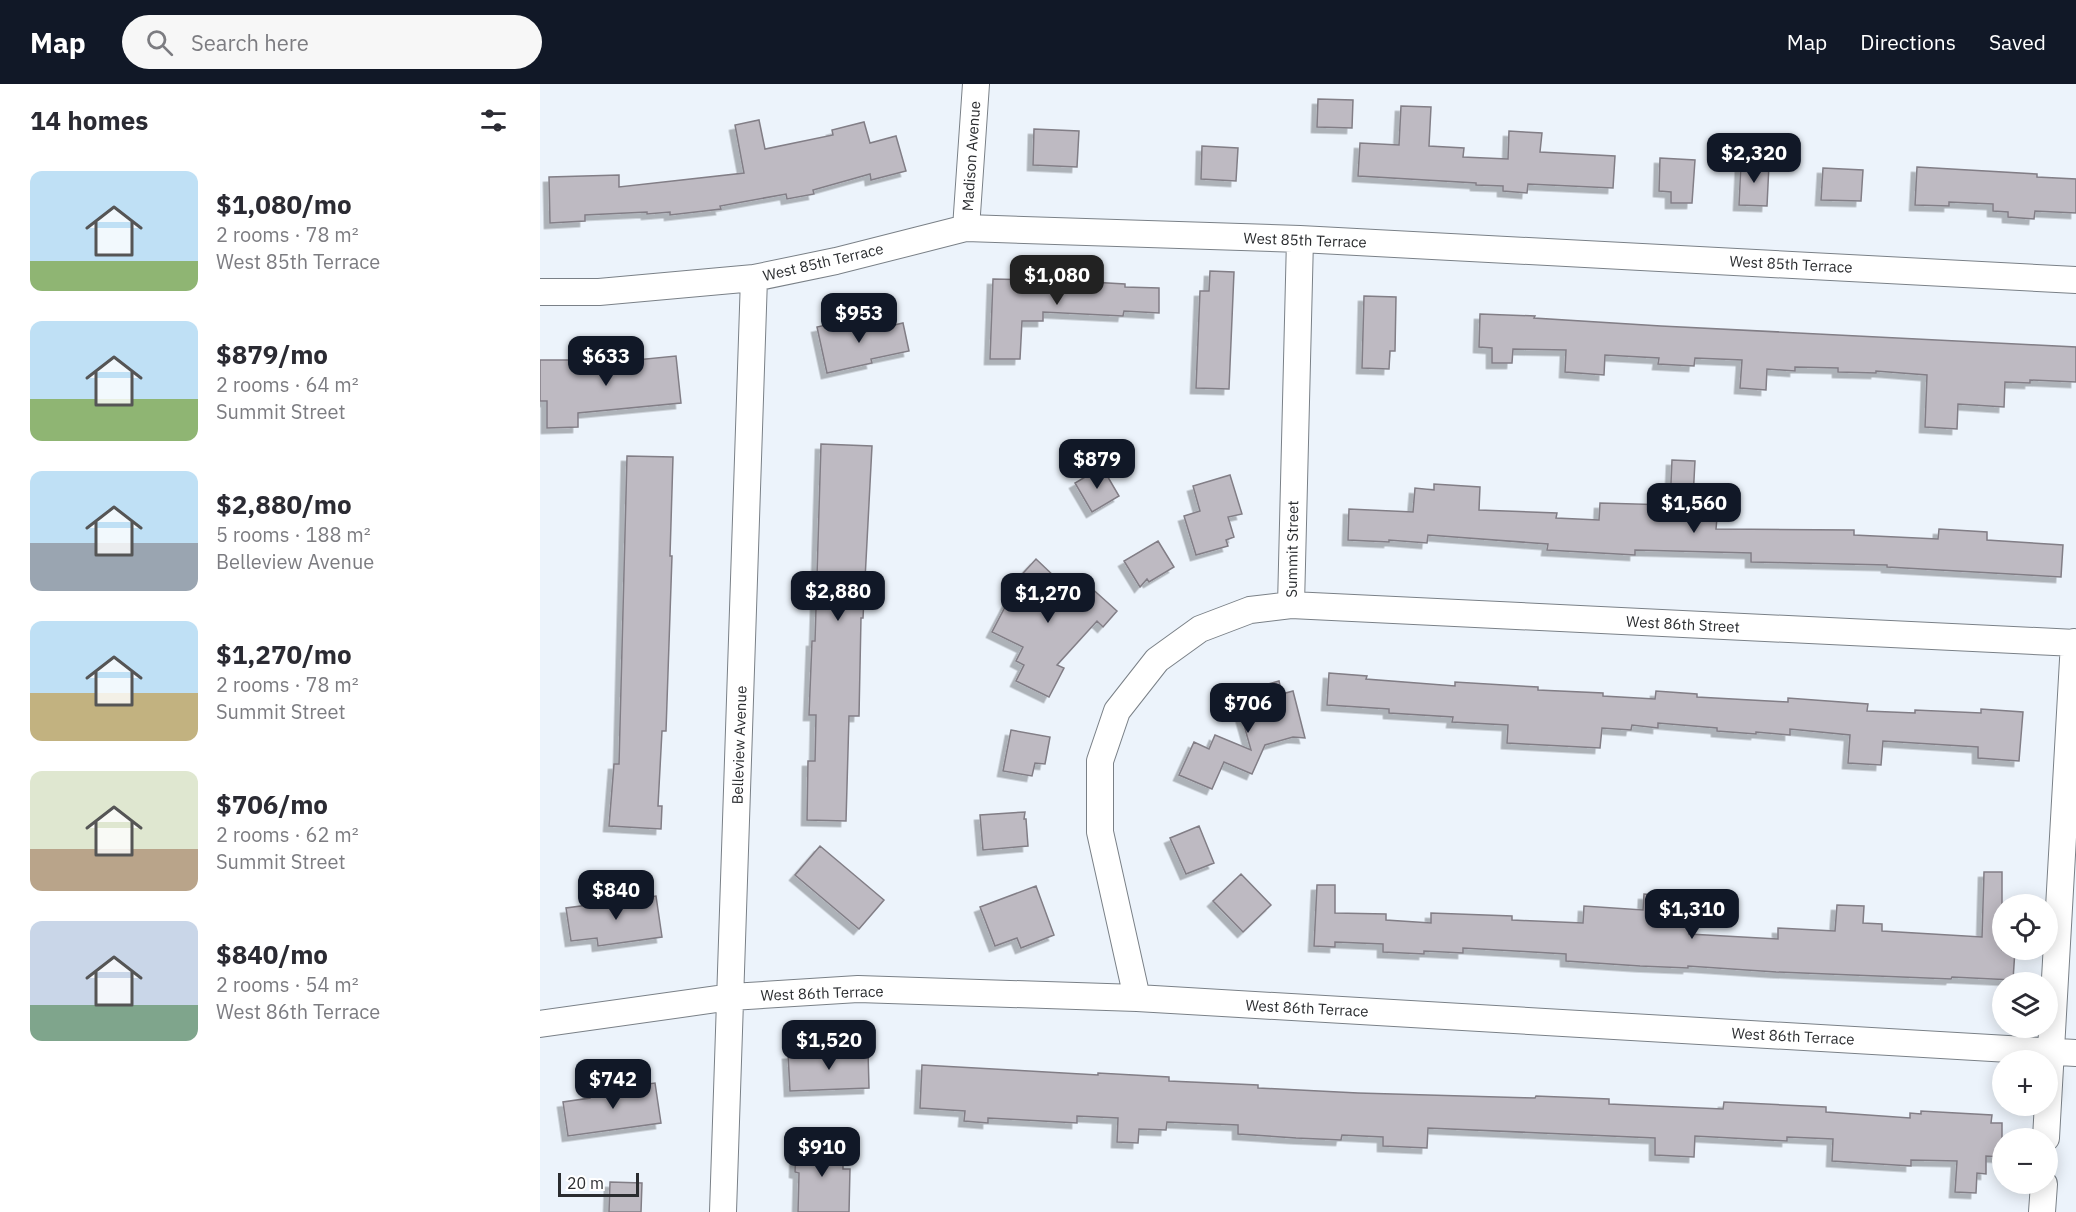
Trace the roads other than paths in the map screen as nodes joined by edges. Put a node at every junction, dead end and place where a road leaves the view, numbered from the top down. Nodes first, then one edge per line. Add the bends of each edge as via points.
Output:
1 (976, 84) edge
2 (966, 228) junction
3 (1300, 239) junction
4 (754, 278) junction
5 (2076, 280) edge
6 (540, 292) edge
7 (1291, 605) junction
8 (2075, 643) edge
9 (731, 997) junction
10 (1137, 998) junction
11 (540, 1024) edge
12 (2033, 1050) edge
13 (2050, 1050) edge
14 (2058, 1052) edge
15 (2076, 1053) edge
16 (2043, 1194) edge
17 (723, 1212) edge
18 (2042, 1212) edge

1 - 2 street, Madison Avenue
2 - 3 street, West 85th Terrace
2 - 4 street, West 85th Terrace
3 - 5 street, West 85th Terrace
3 - 7 street, Summit Street
4 - 6 street, West 85th Terrace via 599,292
4 - 9 street, Belleview Avenue
7 - 8 street, West 86th Street
7 - 10 street, Summit Street via 1250,610 1200,629 1157,660 1117,711 1100,761 1100,832
8 - 13 street
9 - 10 street, West 86th Terrace via 858,989
9 - 11 street, West 86th Terrace
9 - 17 street, Belleview Avenue
10 - 12 street, West 86th Terrace
14 - 15 street, West 86th Terrace
16 - 18 street

